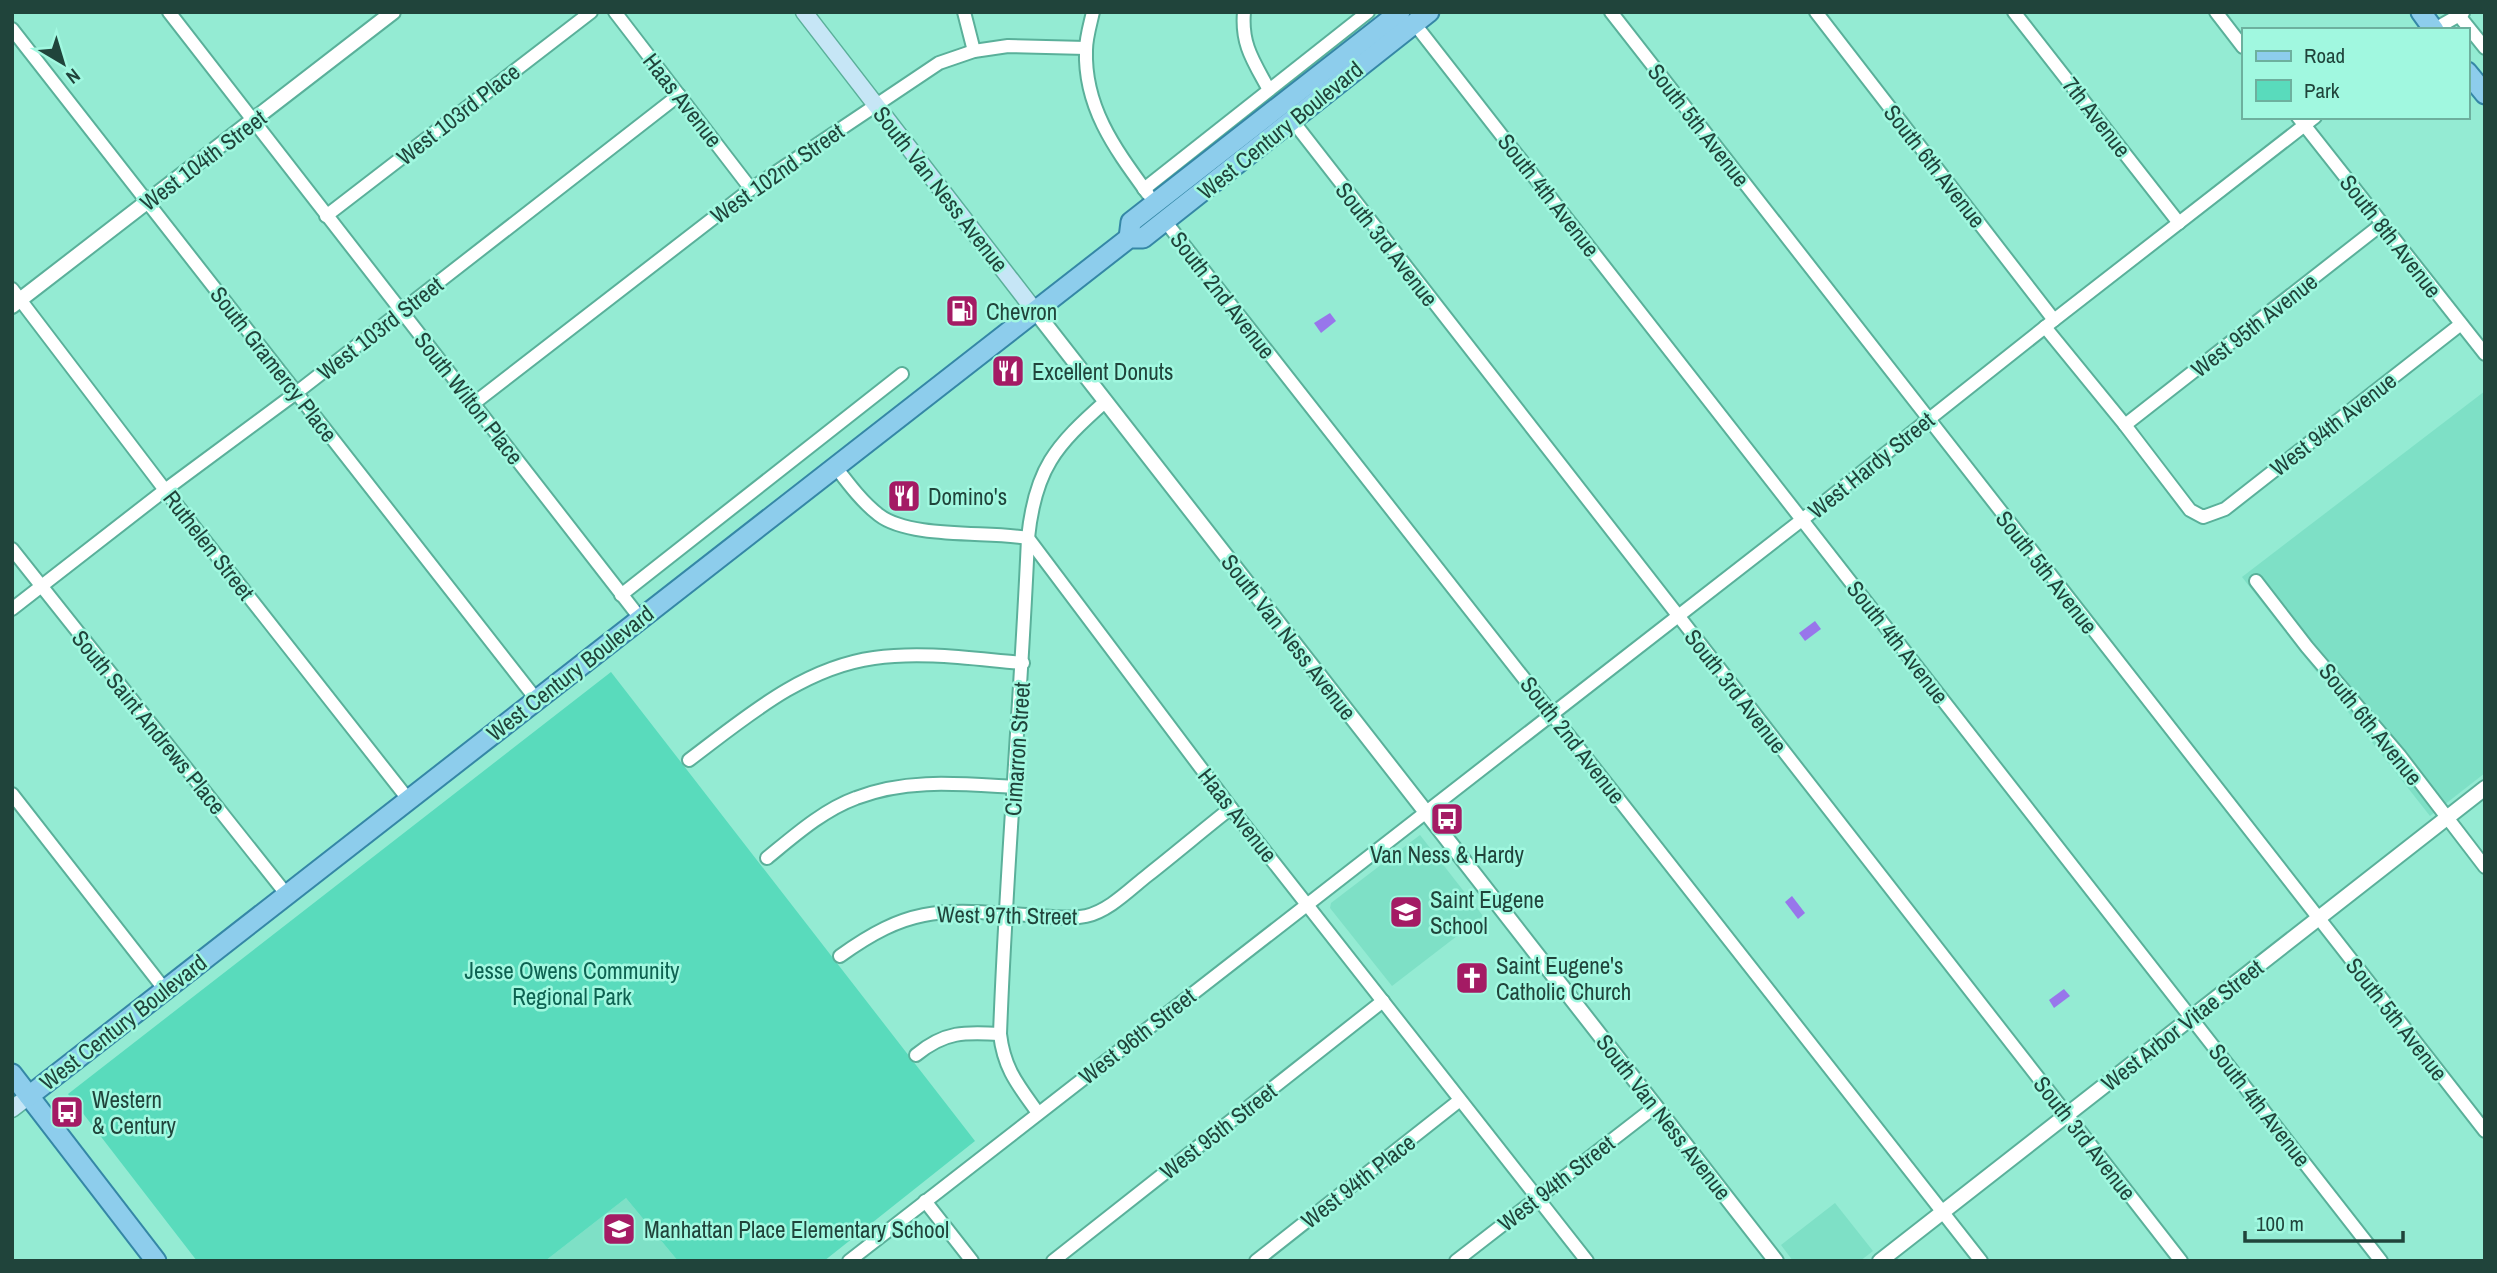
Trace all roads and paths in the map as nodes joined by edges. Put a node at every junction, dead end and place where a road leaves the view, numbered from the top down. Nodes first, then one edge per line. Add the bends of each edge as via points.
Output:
1 (393, 12) edge
2 (590, 12) edge
3 (615, 12) edge
4 (804, 12) edge
5 (964, 12) edge
6 (1093, 12) edge
7 (1244, 12) edge
8 (1368, 12) edge
9 (1611, 12) edge
10 (1816, 12) edge
11 (2014, 12) edge
12 (2216, 12) edge
13 (2421, 12) edge
14 (172, 13) edge
15 (2459, 13) edge
16 (1414, 16) edge
17 (2433, 28) edge
18 (2437, 28) edge
19 (12, 29) edge
20 (2242, 46) edge
21 (1086, 48) junction
22 (2485, 48) edge
23 (975, 51) junction
24 (2469, 74) edge
25 (1269, 89) junction
26 (2485, 94) edge
27 (678, 95) junction
28 (876, 104) junction
29 (1292, 120) junction
30 (2306, 120) edge
31 (254, 121) junction
32 (751, 189) junction
33 (1150, 196) junction
34 (147, 202) junction
35 (326, 216) junction
36 (1165, 221) junction
37 (2179, 223) junction
38 (2382, 224) junction
39 (1129, 238) junction
40 (15, 299) edge
41 (1035, 310) junction
42 (401, 311) junction
43 (2050, 323) junction
44 (2461, 324) junction
45 (2485, 354) edge
46 (902, 374) dead end
47 (296, 393) junction
48 (1106, 401) junction
49 (473, 404) junction
50 (1928, 419) junction
51 (2125, 425) junction
52 (835, 466) junction
53 (165, 490) junction
54 (2203, 517) joint
55 (1803, 519) junction
56 (1028, 538) junction
57 (12, 549) edge
58 (2256, 581) dead end
59 (40, 586) junction
60 (621, 594) junction
61 (12, 609) edge
62 (1678, 617) junction
63 (640, 618) junction
64 (1023, 663) junction
65 (536, 699) junction
66 (1553, 714) junction
67 (689, 760) dead end
68 (1015, 787) junction
69 (2485, 788) edge
70 (12, 794) edge
71 (408, 799) junction
72 (1231, 808) junction
73 (1426, 813) junction
74 (2446, 818) junction
75 (767, 858) dead end
76 (2485, 867) edge
77 (287, 895) junction
78 (1307, 905) junction
79 (1004, 914) junction
80 (2318, 919) junction
81 (840, 956) dead end
82 (165, 990) junction
83 (1383, 1001) junction
84 (2192, 1017) junction
85 (1000, 1034) junction
86 (916, 1055) dead end
87 (12, 1074) edge
88 (29, 1096) junction
89 (1460, 1100) junction
90 (1656, 1106) junction
91 (12, 1109) edge
92 (1038, 1113) junction
93 (2067, 1115) junction
94 (2485, 1131) edge
95 (1538, 1196) junction
96 (925, 1201) junction
97 (1942, 1212) junction
98 (156, 1261) edge
99 (849, 1261) edge
100 (972, 1261) edge
101 (1053, 1261) edge
102 (1256, 1261) edge
103 (1456, 1261) edge
104 (1587, 1261) edge
105 (1776, 1261) edge
106 (1880, 1261) edge
107 (1980, 1261) edge
108 (2181, 1261) edge
109 (2381, 1261) edge

1 - 31 street, West 104th Street
2 - 35 street, West 103rd Place
3 - 27 street, Haas Avenue
4 - 28 main road, South Van Ness Avenue
5 - 23 street
6 - 21 street
7 - 25 street via 1242,33 1247,50
8 - 25 street, West Century Boulevard
9 - 50 street, South 5th Avenue
10 - 43 street, South 6th Avenue
11 - 37 street, 7th Avenue
12 - 20 street
13 - 17 main road
14 - 31 street, South Wilton Place
15 - 18 street
15 - 22 street
16 - 29 main road, West Century Boulevard
16 - 33 main road, West Century Boulevard
16 - 55 street, South 4th Avenue
19 - 34 street, South Gramercy Place
21 - 23 street, West 102nd Street via 1009,46
21 - 33 street via 1091,94 1107,137
23 - 28 street, West 102nd Street via 939,62
24 - 26 main road
25 - 33 street, West Century Boulevard
27 - 32 street, Haas Avenue
27 - 42 street, West 103rd Street
28 - 32 street, West 102nd Street
28 - 41 main road, South Van Ness Avenue
29 - 36 main road, West Century Boulevard
29 - 62 street, South 3rd Avenue
30 - 37 street, West Hardy Street
30 - 38 street, South 8th Avenue
31 - 34 street, West 104th Street
31 - 35 street, South Wilton Place
32 - 49 street, West 102nd Street
33 - 39 main road, West Century Boulevard via 1131,222
34 - 40 street, West 104th Street
34 - 47 street, South Gramercy Place
35 - 42 street, South Wilton Place
36 - 39 main road, West Century Boulevard via 1143,238
36 - 66 street, South 2nd Avenue
37 - 43 street, West Hardy Street
38 - 44 street, South 8th Avenue
38 - 51 street, West 95th Avenue
39 - 41 main road, West Century Boulevard
40 - 53 street, Ruthelen Street
41 - 48 street, South Van Ness Avenue
41 - 52 main road, West Century Boulevard
42 - 47 street, West 103rd Street
42 - 49 street, South Wilton Place
43 - 50 street, West Hardy Street
43 - 51 street, South 6th Avenue
44 - 45 street, South 8th Avenue
44 - 54 street, West 94th Avenue via 2225,509
46 - 60 street, West Century Boulevard
47 - 53 street, West 103rd Street
47 - 65 street, South Gramercy Place
48 - 56 street, Cimarron Street via 1063,441 1048,463 1031,508
48 - 73 street, South Van Ness Avenue
49 - 60 street, South Wilton Place
50 - 55 street, West Hardy Street
50 - 80 street, South 5th Avenue
51 - 54 street, South 6th Avenue via 2190,510
52 - 56 street via 878,514 892,522 923,530
52 - 63 main road, West Century Boulevard
53 - 59 street, West 103rd Street
53 - 71 street, Ruthelen Street
55 - 62 street, West Hardy Street
55 - 84 street, South 4th Avenue
56 - 64 street, Cimarron Street
56 - 72 street, Haas Avenue
57 - 59 street, South Saint Andrews Place
58 - 74 street, South 6th Avenue
59 - 61 street, West 103rd Street
59 - 77 street, South Saint Andrews Place
60 - 63 street, South Wilton Place
62 - 66 street, West Hardy Street
62 - 93 street, South 3rd Avenue
63 - 65 main road, West Century Boulevard
64 - 67 street via 908,655 845,664 790,688
64 - 68 street, Cimarron Street
65 - 71 main road, West Century Boulevard
66 - 73 street, West Hardy Street
66 - 97 street, South 2nd Avenue
68 - 75 street via 910,784 855,798
68 - 79 street, Cimarron Street
69 - 74 street, West Arbor Vitae Street
70 - 82 street
71 - 77 main road, West Century Boulevard
72 - 78 street, Haas Avenue
72 - 79 street, West 97th Street via 1104,909 1067,918
73 - 78 street, West 96th Street
73 - 90 street, South Van Ness Avenue
74 - 76 street, South 6th Avenue
74 - 80 street, West Arbor Vitae Street
77 - 82 main road, West Century Boulevard
78 - 83 street, Haas Avenue
78 - 92 street, West 96th Street
79 - 81 street, West 97th Street via 961,911 909,917
79 - 85 street, Cimarron Street
80 - 84 street, West Arbor Vitae Street
80 - 94 street, South 5th Avenue
82 - 88 main road, West Century Boulevard
83 - 89 street, Haas Avenue
83 - 101 street, West 95th Street
84 - 93 street, West Arbor Vitae Street
84 - 109 street, South 4th Avenue
85 - 86 street via 941,1037
85 - 92 street, Cimarron Street via 1008,1070
87 - 88 main road
88 - 91 main road, West Century Boulevard
88 - 98 main road
89 - 95 street, Haas Avenue
89 - 102 street, West 94th Place
90 - 95 street, West 94th Street
90 - 105 street, South Van Ness Avenue
92 - 96 street, West 96th Street
93 - 97 street, West Arbor Vitae Street
93 - 108 street, South 3rd Avenue
95 - 103 street, West 94th Street
95 - 104 street, Haas Avenue
96 - 99 street, West 96th Street
96 - 100 street
97 - 106 street, West Arbor Vitae Street
97 - 107 street, South 2nd Avenue

